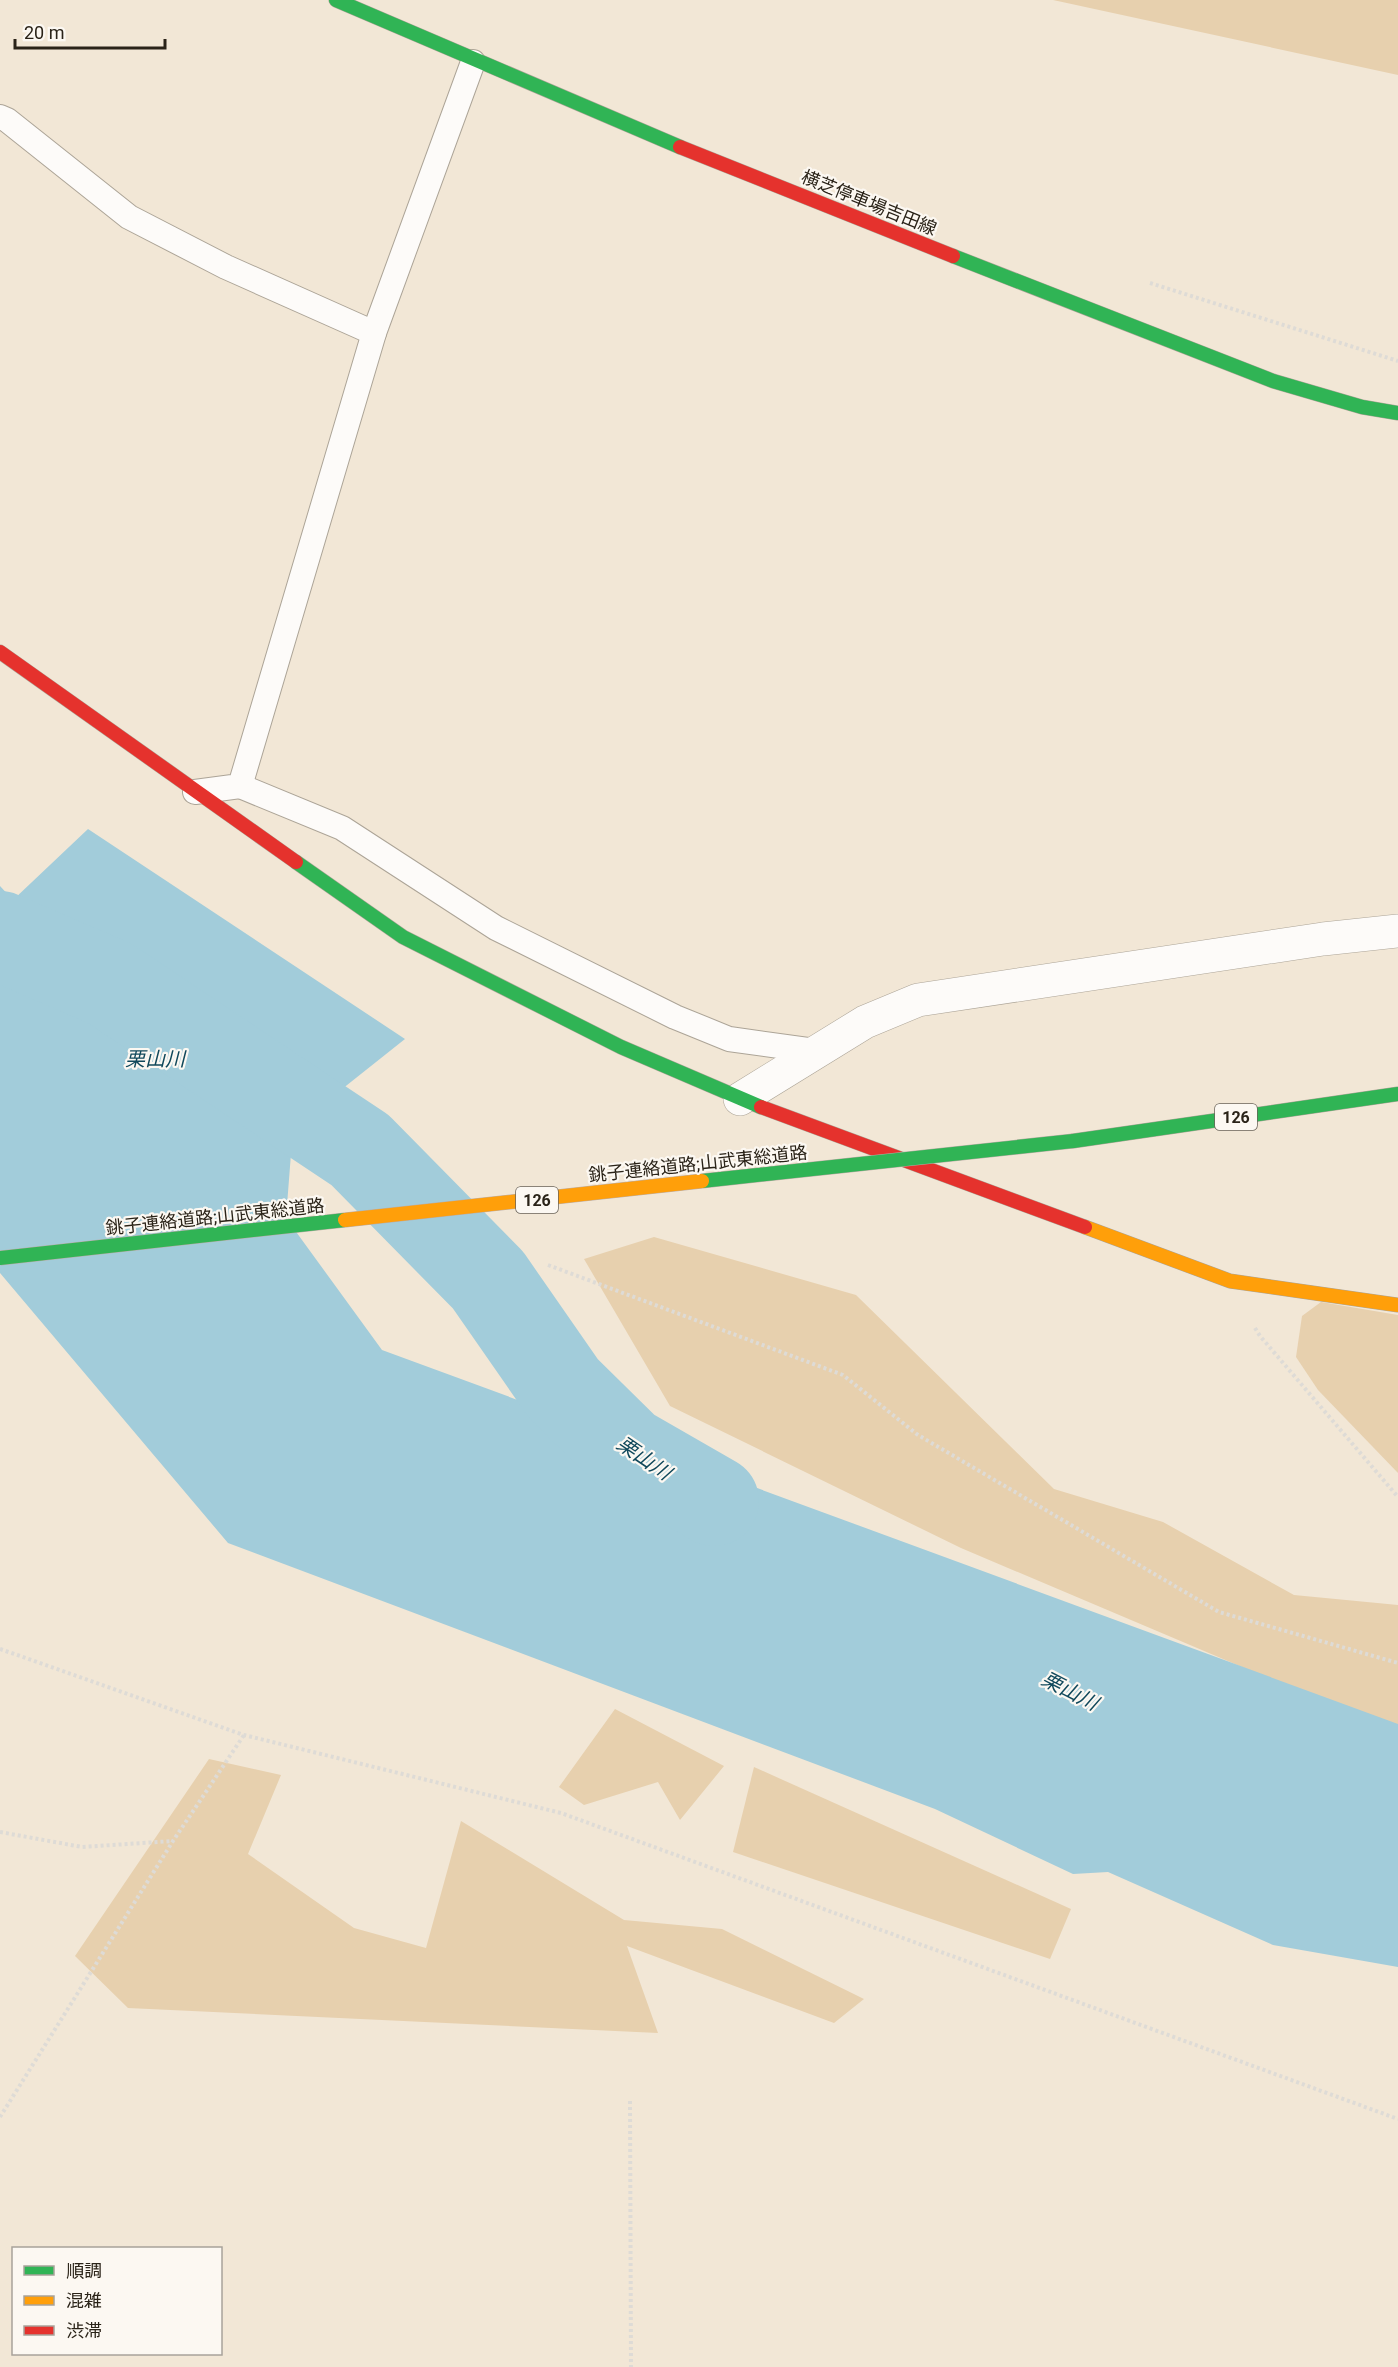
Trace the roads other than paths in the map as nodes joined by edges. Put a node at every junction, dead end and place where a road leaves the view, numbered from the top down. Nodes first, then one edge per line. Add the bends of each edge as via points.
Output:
1 (336, 0) edge
2 (473, 62) junction
3 (0, 117) edge
4 (374, 333) junction
5 (1398, 413) edge
6 (0, 652) edge
7 (240, 786) junction
8 (195, 792) junction
9 (1398, 931) edge
10 (815, 1052) junction
11 (1398, 1094) edge
12 (740, 1099) junction
13 (0, 1258) edge
14 (1398, 1305) edge

1 - 2 main road, 横芝停車場吉田線
2 - 4 lane
2 - 5 main road, 横芝停車場吉田線 via 738,171 1273,381 1362,407
3 - 4 lane via 129,217 226,267
4 - 7 lane
6 - 8 main road
7 - 8 lane
7 - 10 lane via 342,828 496,928 675,1017 729,1039
8 - 12 main road via 403,938 621,1047
9 - 10 street via 918,1000 865,1022
10 - 12 street
11 - 13 main road, 銚子連絡道路;山武東総道路 / 126, bridge via 1073,1141
12 - 14 main road via 1230,1281

